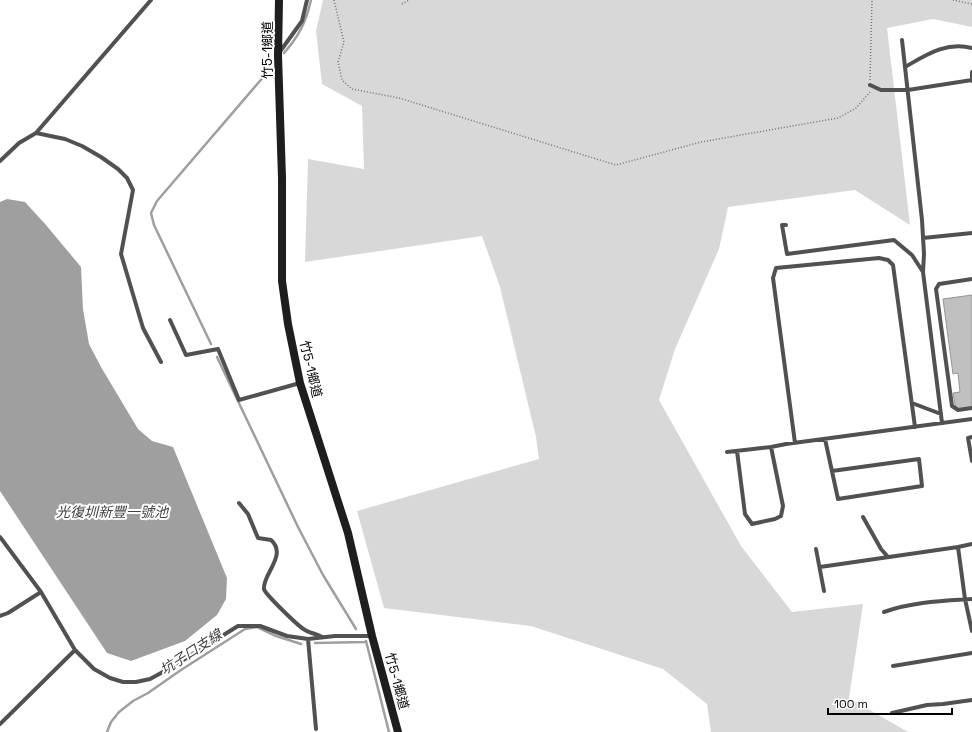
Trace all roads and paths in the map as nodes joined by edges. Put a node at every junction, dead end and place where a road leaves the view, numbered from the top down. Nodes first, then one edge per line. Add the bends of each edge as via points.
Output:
1 (151, 0) edge
2 (279, 0) edge
3 (306, 0) edge
4 (334, 0) edge
5 (409, 0) edge
6 (872, 0) edge
7 (953, 0) edge
8 (402, 4) dead end
9 (972, 4) edge
10 (902, 40) dead end
11 (972, 48) edge
12 (278, 55) junction
13 (905, 67) junction
14 (972, 72) edge
15 (972, 80) edge
16 (870, 85) junction
17 (908, 90) junction
18 (36, 133) junction
19 (0, 161) edge
20 (786, 225) dead end
21 (972, 233) edge
22 (923, 238) junction
23 (923, 272) junction
24 (972, 279) edge
25 (170, 320) dead end
26 (160, 362) dead end
27 (300, 383) junction
28 (912, 403) junction
29 (972, 408) edge
30 (941, 414) junction
31 (972, 419) edge
32 (942, 423) junction
33 (915, 427) junction
34 (972, 437) edge
35 (825, 439) junction
36 (795, 443) junction
37 (771, 447) junction
38 (737, 451) junction
39 (727, 452) dead end
40 (972, 461) edge
41 (832, 472) junction
42 (239, 503) dead end
43 (863, 518) dead end
44 (0, 537) edge
45 (972, 544) edge
46 (958, 547) junction
47 (816, 549) dead end
48 (888, 557) junction
49 (820, 567) junction
50 (824, 591) dead end
51 (41, 592) junction
52 (965, 599) junction
53 (972, 599) edge
54 (884, 612) dead end
55 (0, 616) edge
56 (972, 631) edge
57 (372, 636) junction
58 (322, 637) junction
59 (308, 639) junction
60 (75, 650) junction
61 (972, 653) edge
62 (893, 666) dead end
63 (972, 700) edge
64 (892, 713) dead end
65 (0, 724) edge
66 (316, 729) dead end
67 (398, 732) edge

1 - 18 lane
2 - 12 street, 竹5-1鄉道
3 - 12 lane via 302,21
4 - 16 path via 344,42 338,62 342,80 352,89 399,98 616,165 701,142 838,118 856,108 870,91
5 - 8 path
6 - 16 path
7 - 9 path
10 - 13 lane
11 - 13 lane via 952,46 932,52
12 - 27 street, 竹5-1鄉道 via 282,281
13 - 17 lane
14 - 15 lane
15 - 17 lane
16 - 17 lane via 881,90
17 - 22 lane
18 - 19 lane via 19,143
18 - 26 lane via 65,139 82,146 118,169 127,178 133,190 121,254 143,328
20 - 23 lane via 782,225 787,254 894,240 912,255
21 - 22 lane
22 - 23 lane
23 - 30 lane
24 - 29 lane via 939,284 936,289 952,406 958,410
25 - 27 lane via 186,355 218,349 239,400
27 - 57 street, 竹5-1鄉道 via 348,533
28 - 30 lane
28 - 33 lane
28 - 36 lane via 893,265 888,260 879,258 776,268 773,278
30 - 32 lane
31 - 32 lane
32 - 33 lane
33 - 35 lane
34 - 40 lane via 968,438
35 - 36 lane
35 - 41 lane
36 - 37 lane
37 - 38 lane
37 - 38 lane via 783,506 781,516 752,524 745,514
38 - 39 lane
41 - 41 lane via 838,499 922,486 919,458
42 - 58 lane via 248,514 258,538 271,540 275,546 276,560 264,584 264,590 305,630
43 - 48 lane
44 - 51 lane
45 - 46 lane
46 - 48 lane
46 - 52 lane
47 - 49 lane
48 - 49 lane
49 - 50 lane
51 - 55 lane
51 - 60 lane
52 - 53 lane
52 - 54 lane via 902,606
52 - 56 lane
57 - 58 lane
57 - 67 street, 竹5-1鄉道
58 - 59 lane
59 - 60 lane via 287,636 260,626 238,626 172,667 150,679 136,682 110,678 94,669
59 - 66 lane
60 - 65 lane
61 - 62 lane
63 - 64 lane via 927,705

